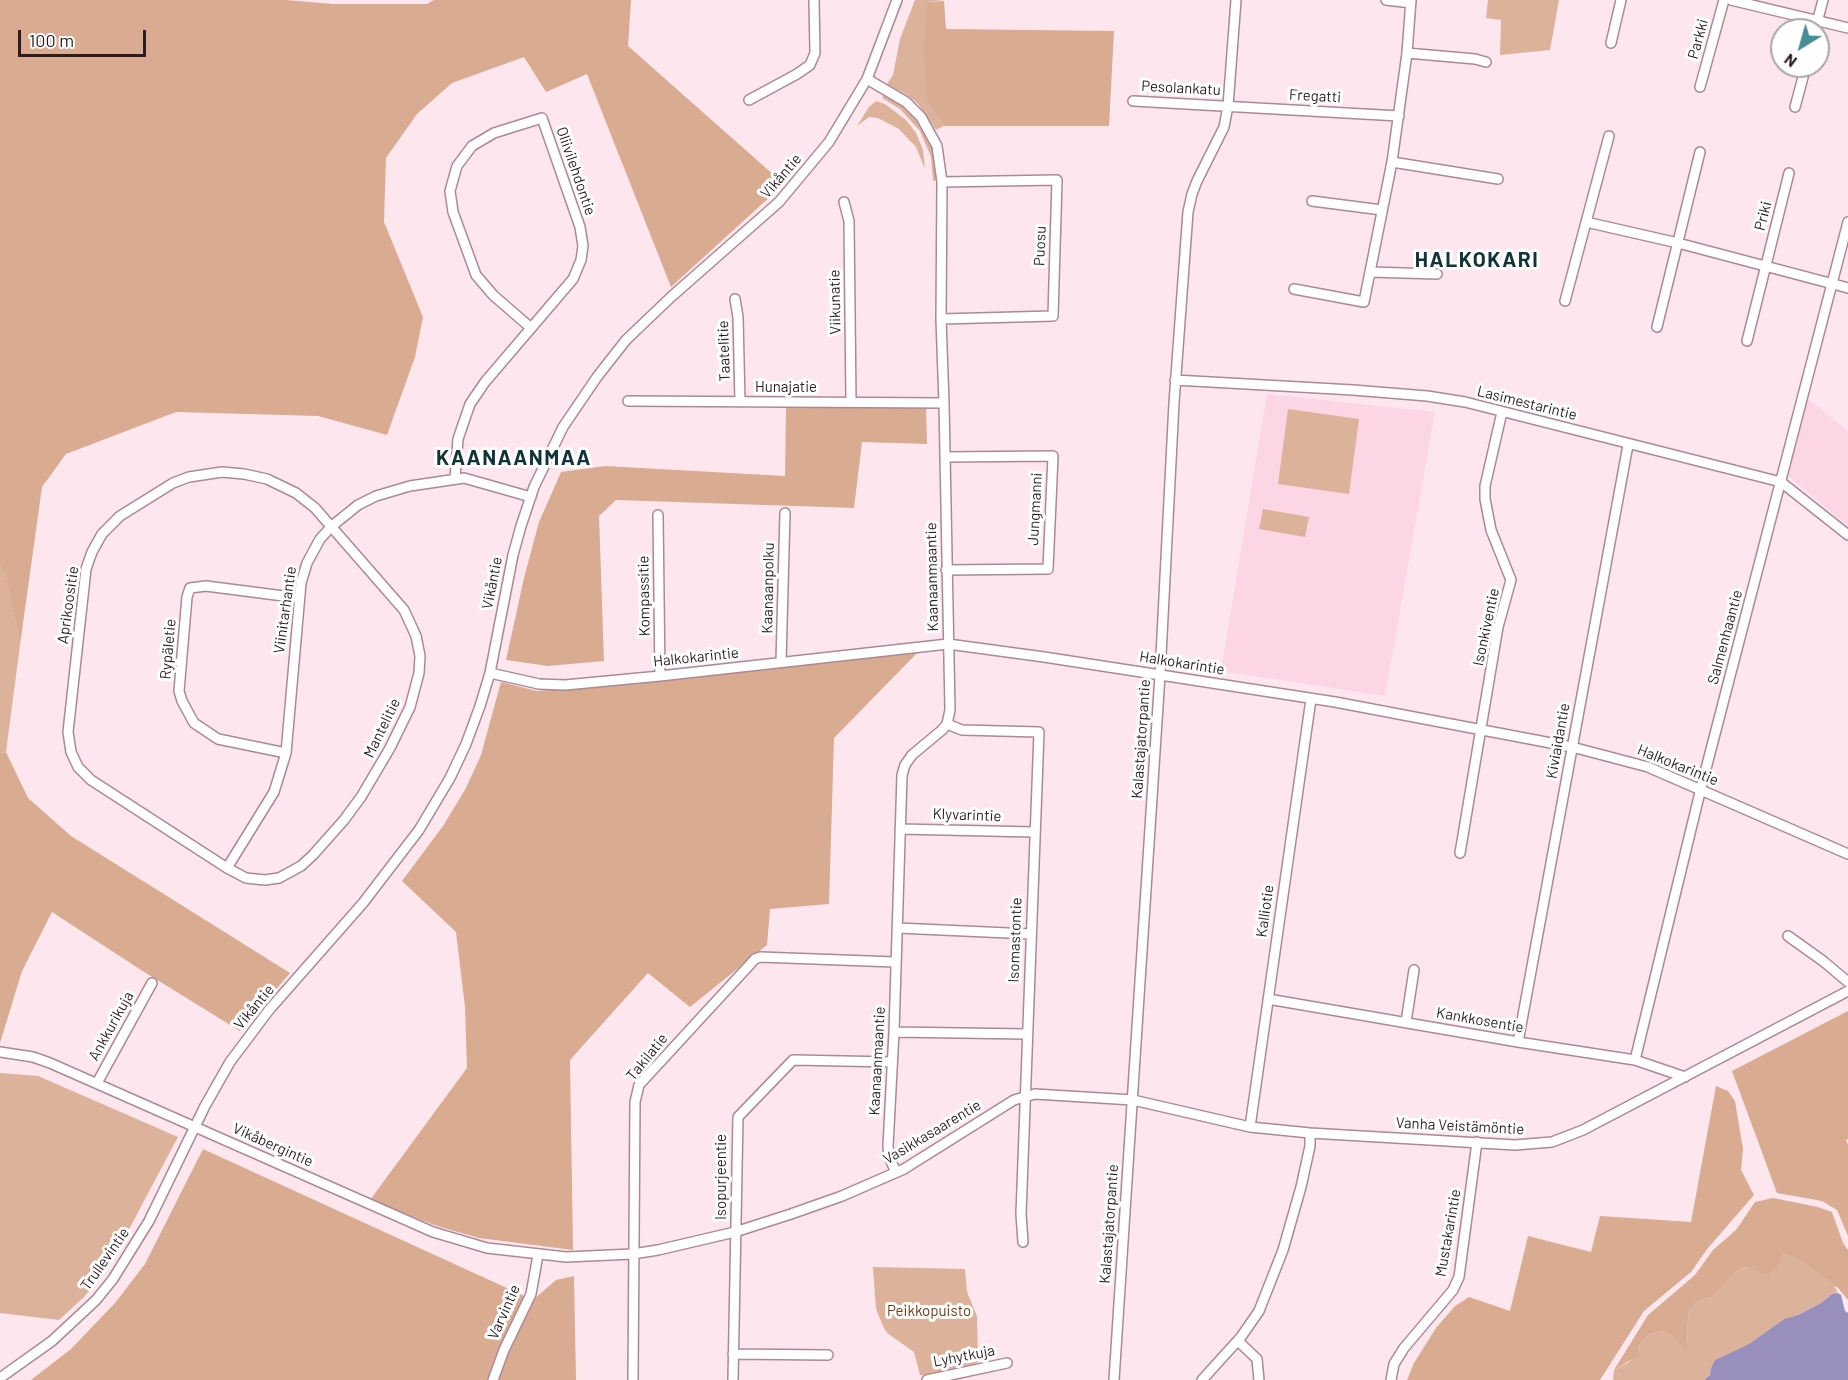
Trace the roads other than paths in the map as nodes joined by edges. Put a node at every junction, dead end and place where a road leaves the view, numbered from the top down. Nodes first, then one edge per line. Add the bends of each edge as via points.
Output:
1 (814, 0) edge
2 (897, 0) edge
3 (1236, 0) edge
4 (1386, 0) edge
5 (1621, 0) edge
6 (1724, 0) edge
7 (1731, 0) edge
8 (1823, 0) edge
9 (1411, 1) edge
10 (1809, 18) edge
11 (1818, 18) edge
12 (1830, 23) edge
13 (1848, 28) edge
14 (1611, 43) dead end
15 (1407, 53) junction
16 (1486, 62) dead end
17 (1803, 78) edge
18 (867, 79) junction
19 (1700, 87) dead end
20 (749, 100) dead end
21 (1133, 101) dead end
22 (1228, 106) junction
23 (1795, 107) dead end
24 (1399, 116) junction
25 (1609, 136) dead end
26 (1700, 152) dead end
27 (1392, 162) junction
28 (1789, 173) dead end
29 (1498, 179) dead end
30 (942, 182) junction
31 (1312, 201) dead end
32 (844, 202) dead end
33 (1382, 210) junction
34 (1586, 222) junction
35 (1848, 222) edge
36 (1678, 243) junction
37 (1765, 267) junction
38 (1370, 272) junction
39 (1437, 274) dead end
40 (1831, 282) junction
41 (1848, 288) edge
42 (1294, 289) dead end
43 (735, 299) dead end
44 (1565, 301) dead end
45 (941, 319) junction
46 (1657, 327) dead end
47 (531, 328) junction
48 (1747, 341) dead end
49 (1175, 380) junction
50 (628, 401) dead end
51 (740, 402) junction
52 (851, 402) junction
53 (945, 402) junction
54 (1502, 412) junction
55 (1628, 445) junction
56 (945, 458) junction
57 (454, 478) junction
58 (1781, 482) junction
59 (531, 497) junction
60 (785, 513) dead end
61 (658, 515) dead end
62 (332, 526) junction
63 (1848, 535) edge
64 (946, 570) junction
65 (299, 598) junction
66 (948, 644) junction
67 (782, 662) junction
68 (490, 673) junction
69 (1160, 675) junction
70 (660, 676) junction
71 (1311, 699) junction
72 (947, 724) junction
73 (1482, 729) junction
74 (1572, 747) junction
75 (286, 753) junction
76 (1702, 790) junction
77 (900, 829) junction
78 (1034, 832) junction
79 (1460, 853) dead end
80 (1848, 854) edge
81 (227, 868) junction
82 (898, 928) junction
83 (1030, 934) junction
84 (1788, 936) dead end
85 (895, 962) junction
86 (1414, 970) dead end
87 (1848, 982) edge
88 (152, 983) dead end
89 (1848, 991) edge
90 (1268, 999) junction
91 (1406, 1022) junction
92 (894, 1032) junction
93 (1027, 1034) junction
94 (1518, 1042) junction
95 (0, 1052) edge
96 (1635, 1060) junction
97 (892, 1062) junction
98 (1685, 1077) junction
99 (97, 1083) junction
100 (1027, 1096) junction
101 (1133, 1100) junction
102 (196, 1127) junction
103 (1250, 1127) junction
104 (1310, 1133) junction
105 (1478, 1142) junction
106 (896, 1172) junction
107 (735, 1232) junction
108 (1023, 1242) dead end
109 (633, 1254) junction
110 (538, 1255) junction
111 (1238, 1341) junction
112 (733, 1354) junction
113 (828, 1355) dead end
114 (1007, 1363) dead end
115 (0, 1378) edge
116 (493, 1380) edge
117 (633, 1380) edge
118 (733, 1380) edge
119 (927, 1380) edge
120 (1114, 1380) edge
121 (1202, 1380) edge
122 (1259, 1380) edge
123 (1391, 1380) edge

1 - 20 street via 815,53 810,65
2 - 18 street
3 - 22 street, Kalastajatorpantie
4 - 9 street
5 - 14 street
6 - 19 street, Parkki
7 - 10 street
8 - 11 street
9 - 15 street
12 - 13 street
15 - 16 street
15 - 24 street
17 - 23 street
18 - 30 street, Kaanaanmaantie via 906,102 921,117 937,146
18 - 59 street, Vikåntie via 844,120 796,184 758,223 626,340 563,427
21 - 22 street, Pesolankatu
22 - 24 street, Fregatti
22 - 49 street, Kalastajatorpantie via 1219,140 1190,203
24 - 27 street
25 - 34 street
26 - 36 street
27 - 29 street
27 - 33 street
28 - 37 street, Priki
30 - 45 street, Kaanaanmaantie
30 - 45 street, Puosu via 1057,180 1053,316
31 - 33 street
32 - 52 street, Viikunatie via 849,221
33 - 38 street
34 - 36 street
34 - 44 street
35 - 40 street, Salmenhaantie
36 - 37 street
36 - 46 street
37 - 40 street
37 - 48 street, Priki
38 - 39 street
38 - 42 street via 1364,302
40 - 41 street
40 - 58 street, Salmenhaantie
43 - 51 street, Taatelitie
45 - 53 street, Kaanaanmaantie
47 - 47 street, Oliivilehdontie via 573,279 583,246 542,118 494,133 472,146 457,166 450,191 453,212 476,275
47 - 57 street, Oliivilehdontie via 470,404 458,439
49 - 54 street, Lasimestarintie via 1427,396
49 - 69 street, Kalastajatorpantie
50 - 51 street, Hunajatie
51 - 52 street, Hunajatie
52 - 53 street, Hunajatie
53 - 56 street, Kaanaanmaantie
54 - 55 street, Lasimestarintie
54 - 73 street, Isonkiventie via 1485,498 1491,530 1512,580 1498,627
55 - 58 street, Lasimestarintie
55 - 74 street, Kiviaidantie
56 - 64 street, Kaanaanmaantie
56 - 64 street, Jungmanni via 1053,456 1048,569
57 - 59 street, Viinitarhantie via 473,479
57 - 62 street, Viinitarhantie via 376,495
58 - 63 street, Lasimestarintie
58 - 76 street, Salmenhaantie
59 - 68 street, Vikåntie via 513,555
60 - 67 street, Kaanaanpolku
61 - 70 street, Kompassitie
62 - 65 street, Viinitarhantie via 312,552
62 - 81 street, Mantelitie via 412,623 420,657 416,690 390,748 361,797 313,855 279,878 246,878
62 - 81 street, Aprikoositie via 296,493 267,479 222,472 189,477 120,516 102,534 86,569 68,732 78,767 91,780
64 - 66 street, Kaanaanmaantie
65 - 75 street, Viinitarhantie
65 - 75 street, Rypäletie via 190,588 179,691 194,723 219,739
66 - 67 street, Halkokarintie
66 - 69 street, Halkokarintie
66 - 72 street, Kaanaanmaantie
67 - 70 street, Halkokarintie
68 - 70 street, Halkokarintie via 550,685
68 - 102 street, Vikåntie via 466,744 436,804 363,903 250,1033
69 - 71 street, Halkokarintie
69 - 101 street, Kalastajatorpantie
71 - 73 street, Halkokarintie
71 - 90 street, Kalliotie
72 - 77 street, Kaanaanmaantie via 905,765
72 - 78 street, Isomastontie via 962,730 1039,732
73 - 74 street, Halkokarintie
73 - 79 street, Isonkiventie
74 - 76 street, Halkokarintie via 1648,767
74 - 94 street, Kiviaidantie
75 - 81 street, Viinitarhantie via 274,792
76 - 80 street, Halkokarintie
76 - 96 street, Salmenhaantie
77 - 78 street, Klyvarintie
77 - 82 street, Kaanaanmaantie
78 - 83 street, Isomastontie
82 - 83 street
82 - 85 street, Kaanaanmaantie
83 - 93 street, Isomastontie
84 - 87 street
85 - 92 street, Kaanaanmaantie
85 - 109 street, Takilatie via 760,957 646,1076 635,1102
86 - 91 street
88 - 99 street, Ankkurikuja
89 - 98 street, Vanha Veistämöntie
90 - 91 street, Kankkosentie
90 - 103 street, Kalliotie
91 - 94 street, Kankkosentie
92 - 93 street
92 - 97 street, Kaanaanmaantie
93 - 100 street, Isomastontie
94 - 96 street, Kankkosentie
95 - 99 street, Vikåbergintie via 41,1060
96 - 98 street, Kankkosentie
97 - 106 street, Kaanaanmaantie via 888,1156
97 - 107 street, Isopurjeentie via 793,1060 740,1114 736,1122
98 - 105 street, Vanha Veistämöntie via 1583,1131 1552,1142
99 - 102 street, Vikåbergintie
100 - 101 street, Vasikkasaarentie via 1041,1093
100 - 106 street, Vasikkasaarentie via 1014,1100
100 - 108 street, Isomastontie
101 - 103 street, Vasikkasaarentie
101 - 120 street, Kalastajatorpantie
102 - 110 street, Vikåbergintie via 433,1232 487,1248
102 - 115 street, Trullevintie via 149,1221 113,1279 52,1341
103 - 104 street, Vasikkasaarentie
104 - 105 street, Vanha Veistämöntie
104 - 111 street via 1301,1187 1283,1250 1258,1311
105 - 123 street, Mustakarintie via 1459,1277 1453,1290 1404,1348 1394,1364
106 - 107 street, Vasikkasaarentie via 842,1196
107 - 109 street, Vasikkasaarentie
107 - 112 street, Isopurjeentie
109 - 110 street, Vasikkasaarentie
109 - 117 street, Takilatie
110 - 116 street, Varvintie via 531,1294
111 - 121 street
111 - 122 street via 1257,1359
112 - 113 street
112 - 118 street, Isopurjeentie
114 - 119 street, Lyhytkuja

